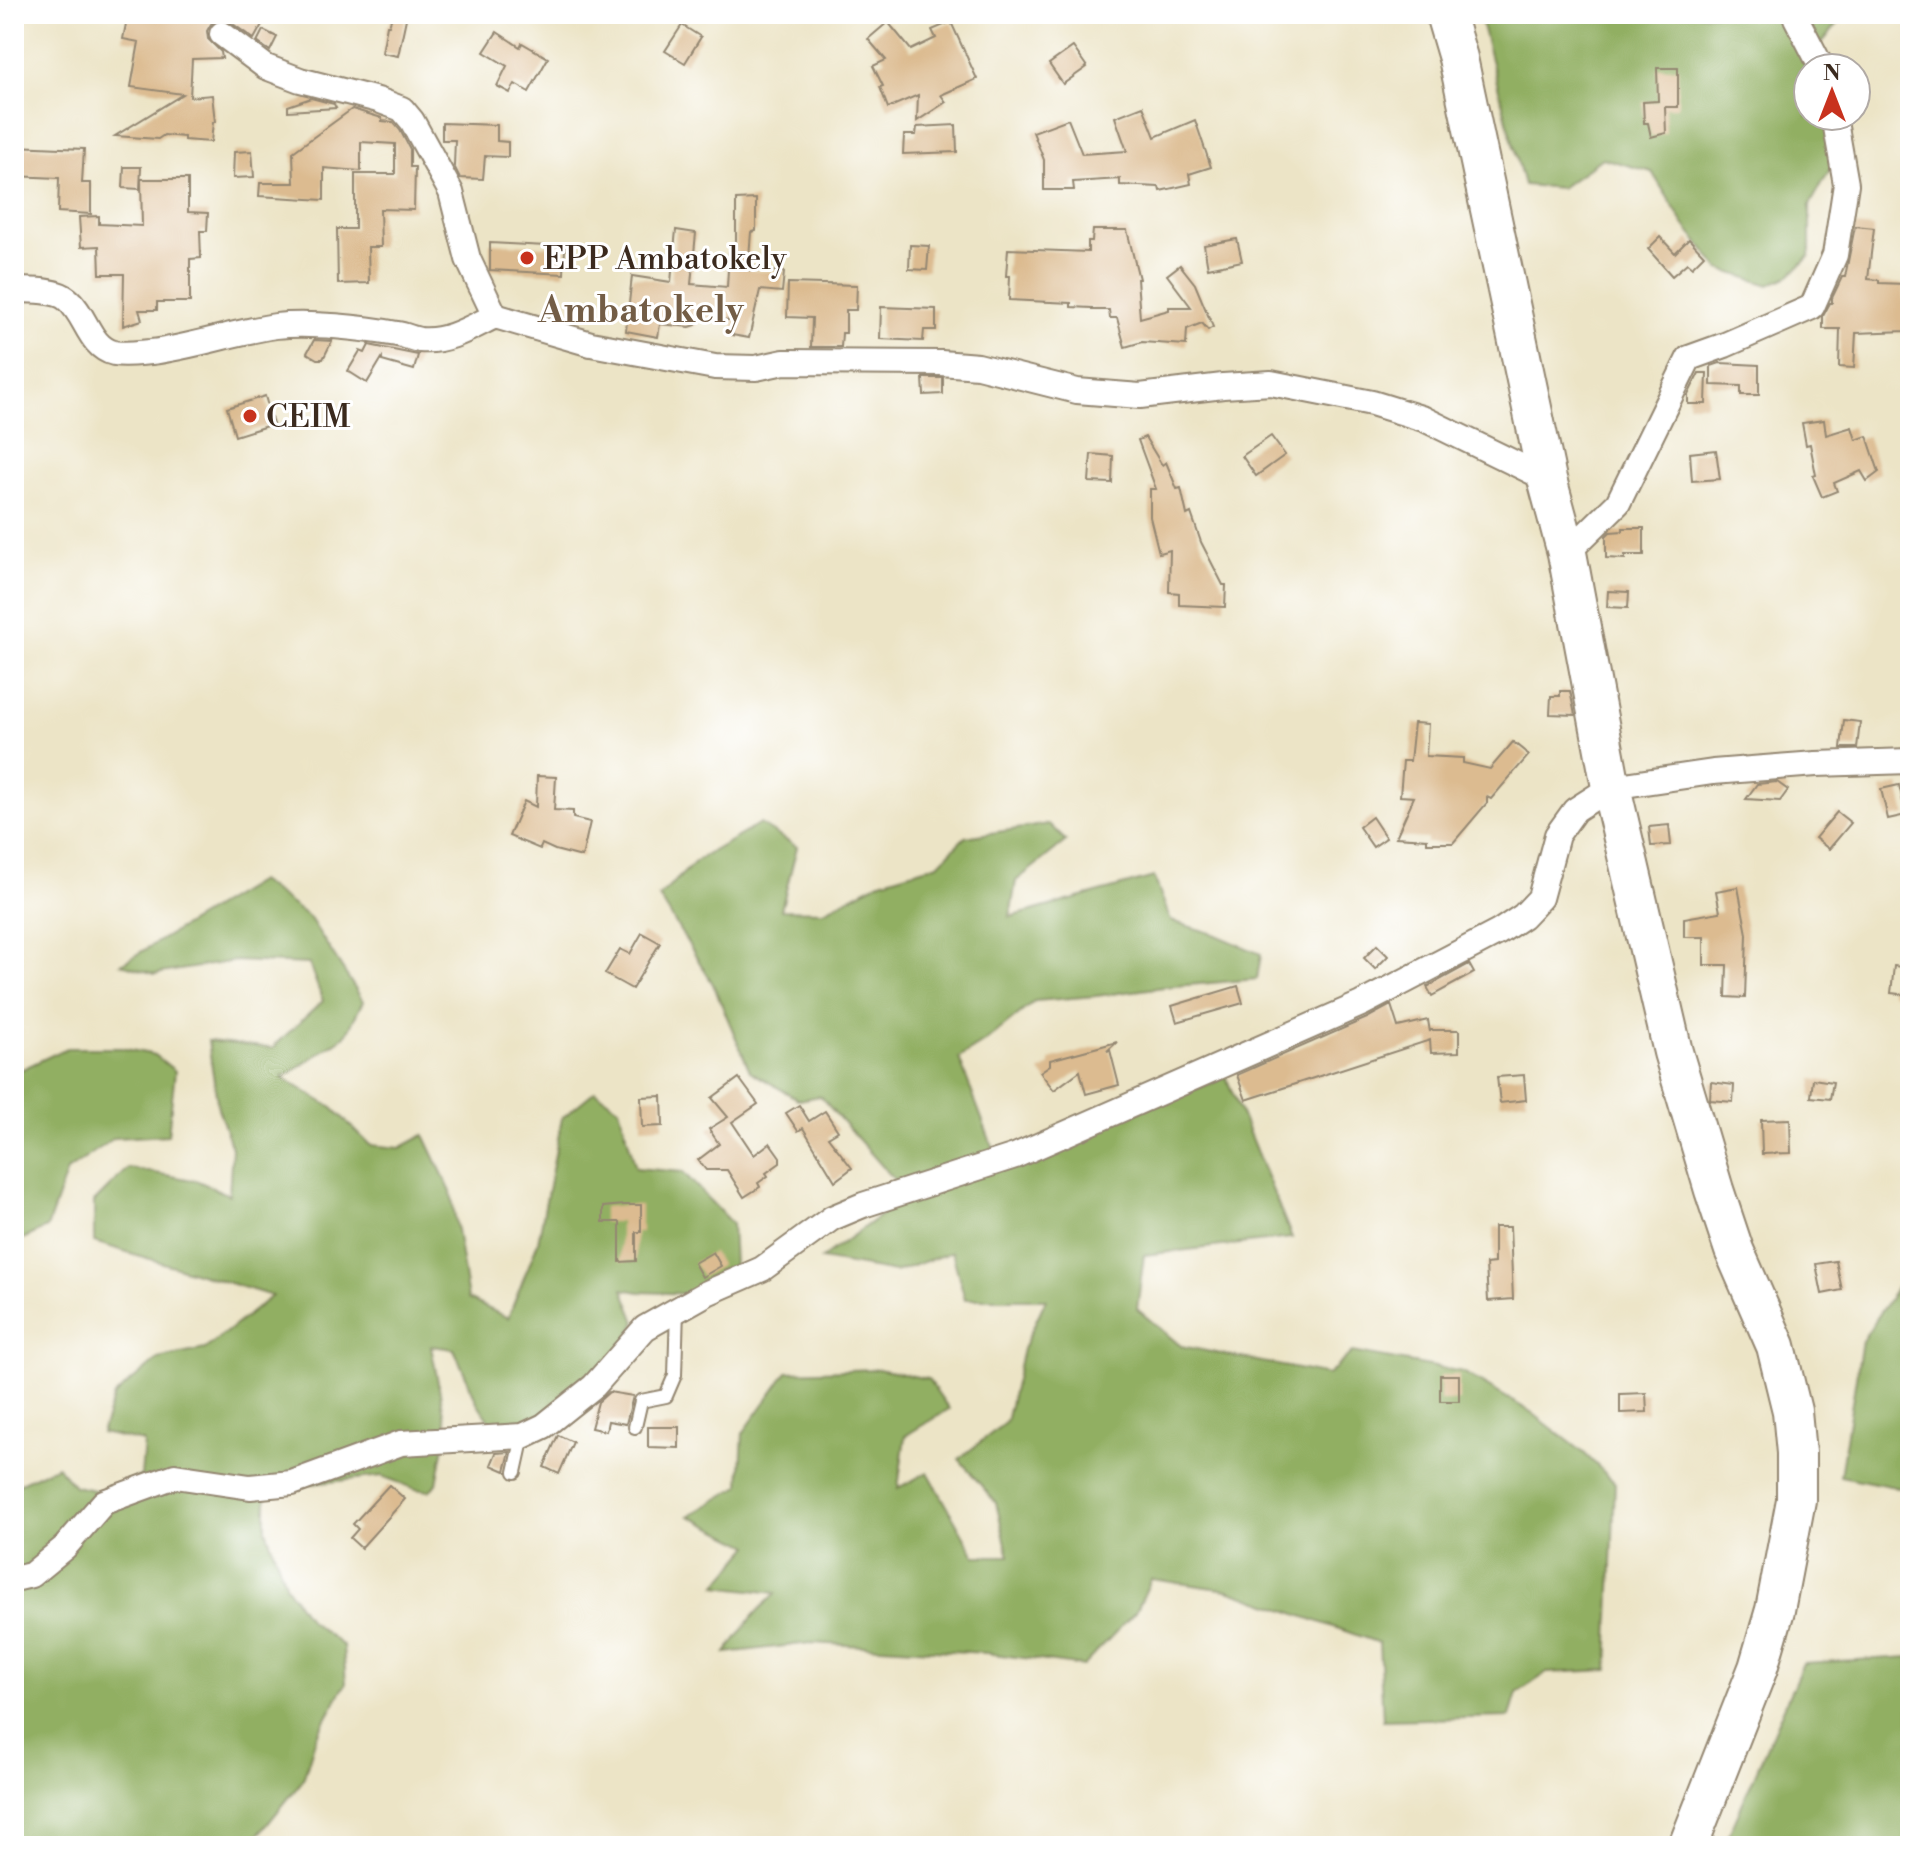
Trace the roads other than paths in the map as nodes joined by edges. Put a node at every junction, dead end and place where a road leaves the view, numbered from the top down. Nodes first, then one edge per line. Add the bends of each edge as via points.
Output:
1 (1445, 14) edge
2 (1796, 14) edge
3 (222, 34) dead end
4 (1814, 52) edge
5 (1837, 132) edge
6 (14, 290) edge
7 (495, 316) junction
8 (1547, 479) junction
9 (1567, 553) junction
10 (1910, 761) edge
11 (1611, 787) junction
12 (677, 1309) junction
13 (635, 1427) dead end
14 (523, 1436) junction
15 (515, 1472) dead end
16 (14, 1579) edge
17 (1688, 1846) edge

1 - 8 main road
2 - 4 street
3 - 7 street via 266,67 402,109 451,192 468,259
5 - 9 street via 1846,184 1835,255 1812,307 1689,358 1618,503
6 - 7 street via 65,297 103,347 130,354 281,326 334,327 422,340 454,336
7 - 8 street via 591,344 715,367 941,363 978,366 1077,391 1140,396 1271,383 1424,419
8 - 9 main road
9 - 11 main road
10 - 11 street via 1713,772
11 - 12 street via 1575,810 1557,835 1540,898 1499,932 1361,1004 1029,1150 832,1218 762,1269
11 - 17 main road via 1673,1052 1734,1250 1776,1346 1796,1453 1796,1500 1775,1610 1758,1668
12 - 13 lane via 675,1375 666,1396 641,1401
12 - 14 street via 645,1328 594,1386
14 - 15 lane
14 - 16 street via 401,1443 292,1483 250,1487 175,1476 104,1502 65,1547 31,1575

